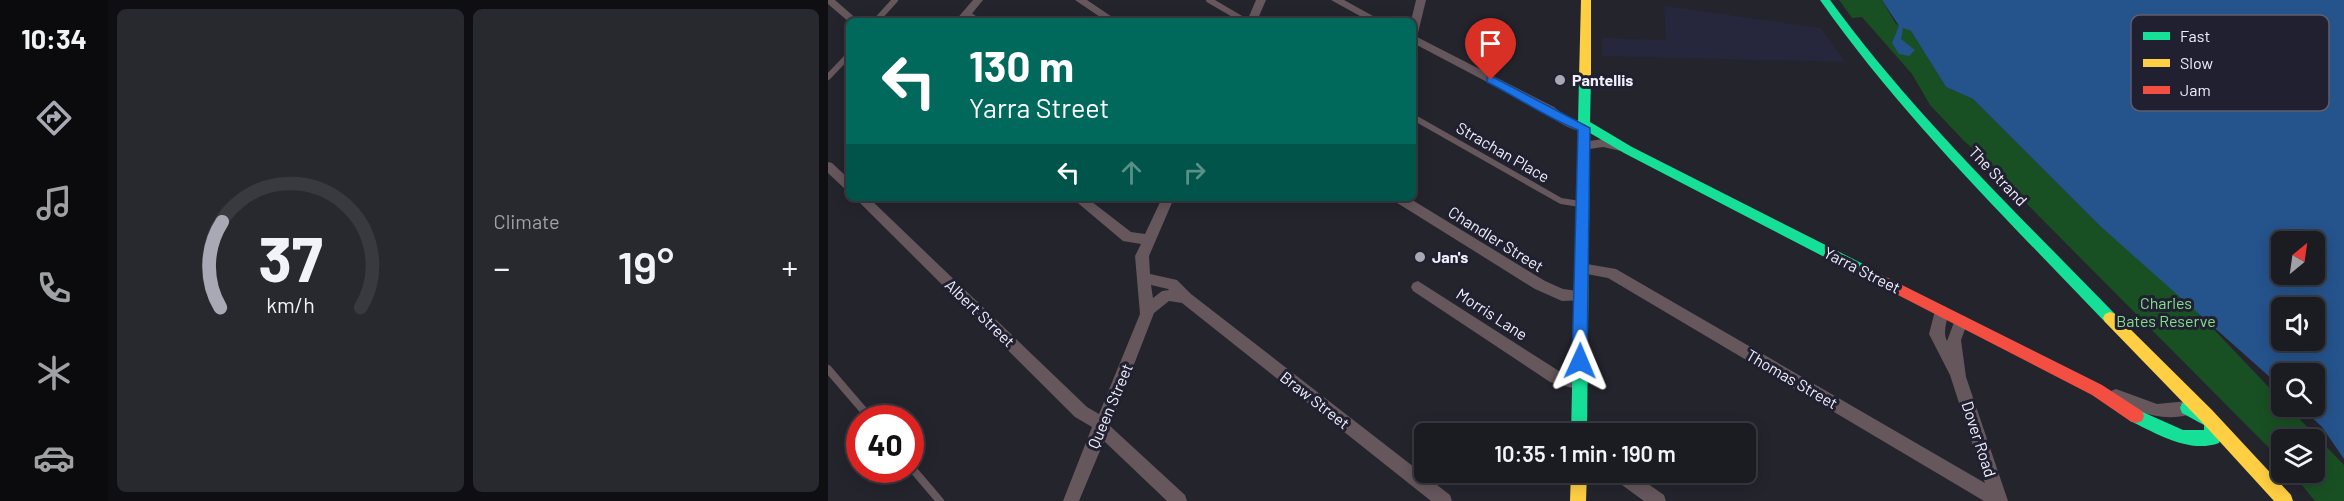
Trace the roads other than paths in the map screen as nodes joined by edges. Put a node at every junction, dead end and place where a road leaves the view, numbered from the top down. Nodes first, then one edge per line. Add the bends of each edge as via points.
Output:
1 (829, 0) edge
2 (895, 0) edge
3 (978, 0) edge
4 (1080, 0) edge
5 (1209, 0) edge
6 (1261, 0) edge
7 (1336, 0) edge
8 (1422, 0) edge
9 (1586, 0) edge
10 (1824, 0) edge
11 (963, 17) edge
12 (850, 18) edge
13 (879, 18) edge
14 (1108, 18) edge
15 (1240, 18) edge
16 (1253, 18) edge
17 (1371, 18) edge
18 (1416, 25) edge
19 (1416, 39) edge
20 (846, 58) edge
21 (828, 77) edge
22 (1416, 119) edge
23 (1584, 121) junction
24 (1583, 146) junction
25 (1628, 150) junction
26 (828, 166) edge
27 (846, 183) edge
28 (864, 201) edge
29 (1082, 201) edge
30 (1167, 201) edge
31 (1404, 201) edge
32 (1582, 204) junction
33 (1148, 240) junction
34 (1581, 268) junction
35 (1144, 278) junction
36 (1418, 287) dead end
37 (1581, 296) junction
38 (1186, 298) junction
39 (1148, 310) junction
40 (1941, 311) junction
41 (1962, 321) junction
42 (2157, 367) junction
43 (828, 369) edge
44 (1958, 377) junction
45 (1580, 383) junction
46 (2097, 390) junction
47 (859, 405) edge
48 (2188, 408) junction
49 (2211, 421) junction
50 (1579, 423) edge
51 (1101, 425) junction
52 (2213, 438) junction
53 (924, 482) edge
54 (1579, 483) edge
55 (1633, 483) edge
56 (940, 501) edge
57 (1071, 501) edge
58 (1179, 501) edge
59 (1444, 501) edge
60 (1578, 501) edge
61 (1658, 501) edge
62 (1999, 501) edge
63 (2276, 501) edge
64 (2285, 501) edge

1 - 12 street
2 - 13 lane
3 - 11 street
4 - 14 street
5 - 15 lane
6 - 16 street
7 - 17 street
8 - 18 street
9 - 23 street
10 - 42 street, The Strand via 1909,107
19 - 23 street, Yarra Street via 1560,118
20 - 21 lane
22 - 32 lane, Strachan Place via 1561,201
23 - 24 street
23 - 25 street, Yarra Street
24 - 25 street, Yarra Street via 1606,143
24 - 32 street
25 - 40 street, Yarra Street
26 - 27 street
28 - 51 street, Albert Street via 1081,412
29 - 33 street via 1128,237
30 - 33 street
31 - 37 street, Chandler Street via 1540,285 1562,295
32 - 34 street
33 - 35 street via 1142,256
34 - 37 street
34 - 62 street, Thomas Street via 1611,273
35 - 38 street, Braw Street via 1172,284
35 - 39 street
36 - 45 street, Morris Lane via 1555,377
37 - 45 street
38 - 39 street via 1167,295
38 - 59 street, Braw Street
39 - 51 street, Queen Street
40 - 41 street, Yarra Street
40 - 44 street, Dover Road via 1936,324 1937,338
41 - 44 street, Dover Road via 1954,340
41 - 46 street, Yarra Street
42 - 48 street, The Strand
42 - 49 street, The Strand
43 - 47 lane
44 - 62 street, Dover Road
45 - 50 street
46 - 48 street, Yarra Street via 2160,411
46 - 52 street, Yarra Street via 2168,432 2197,440
48 - 49 street
48 - 52 street, The Strand
49 - 52 street
49 - 64 street, The Strand
51 - 57 street, Queen Street
51 - 58 street, Albert Street
52 - 63 street, The Strand
53 - 56 lane
54 - 60 street
55 - 61 street

